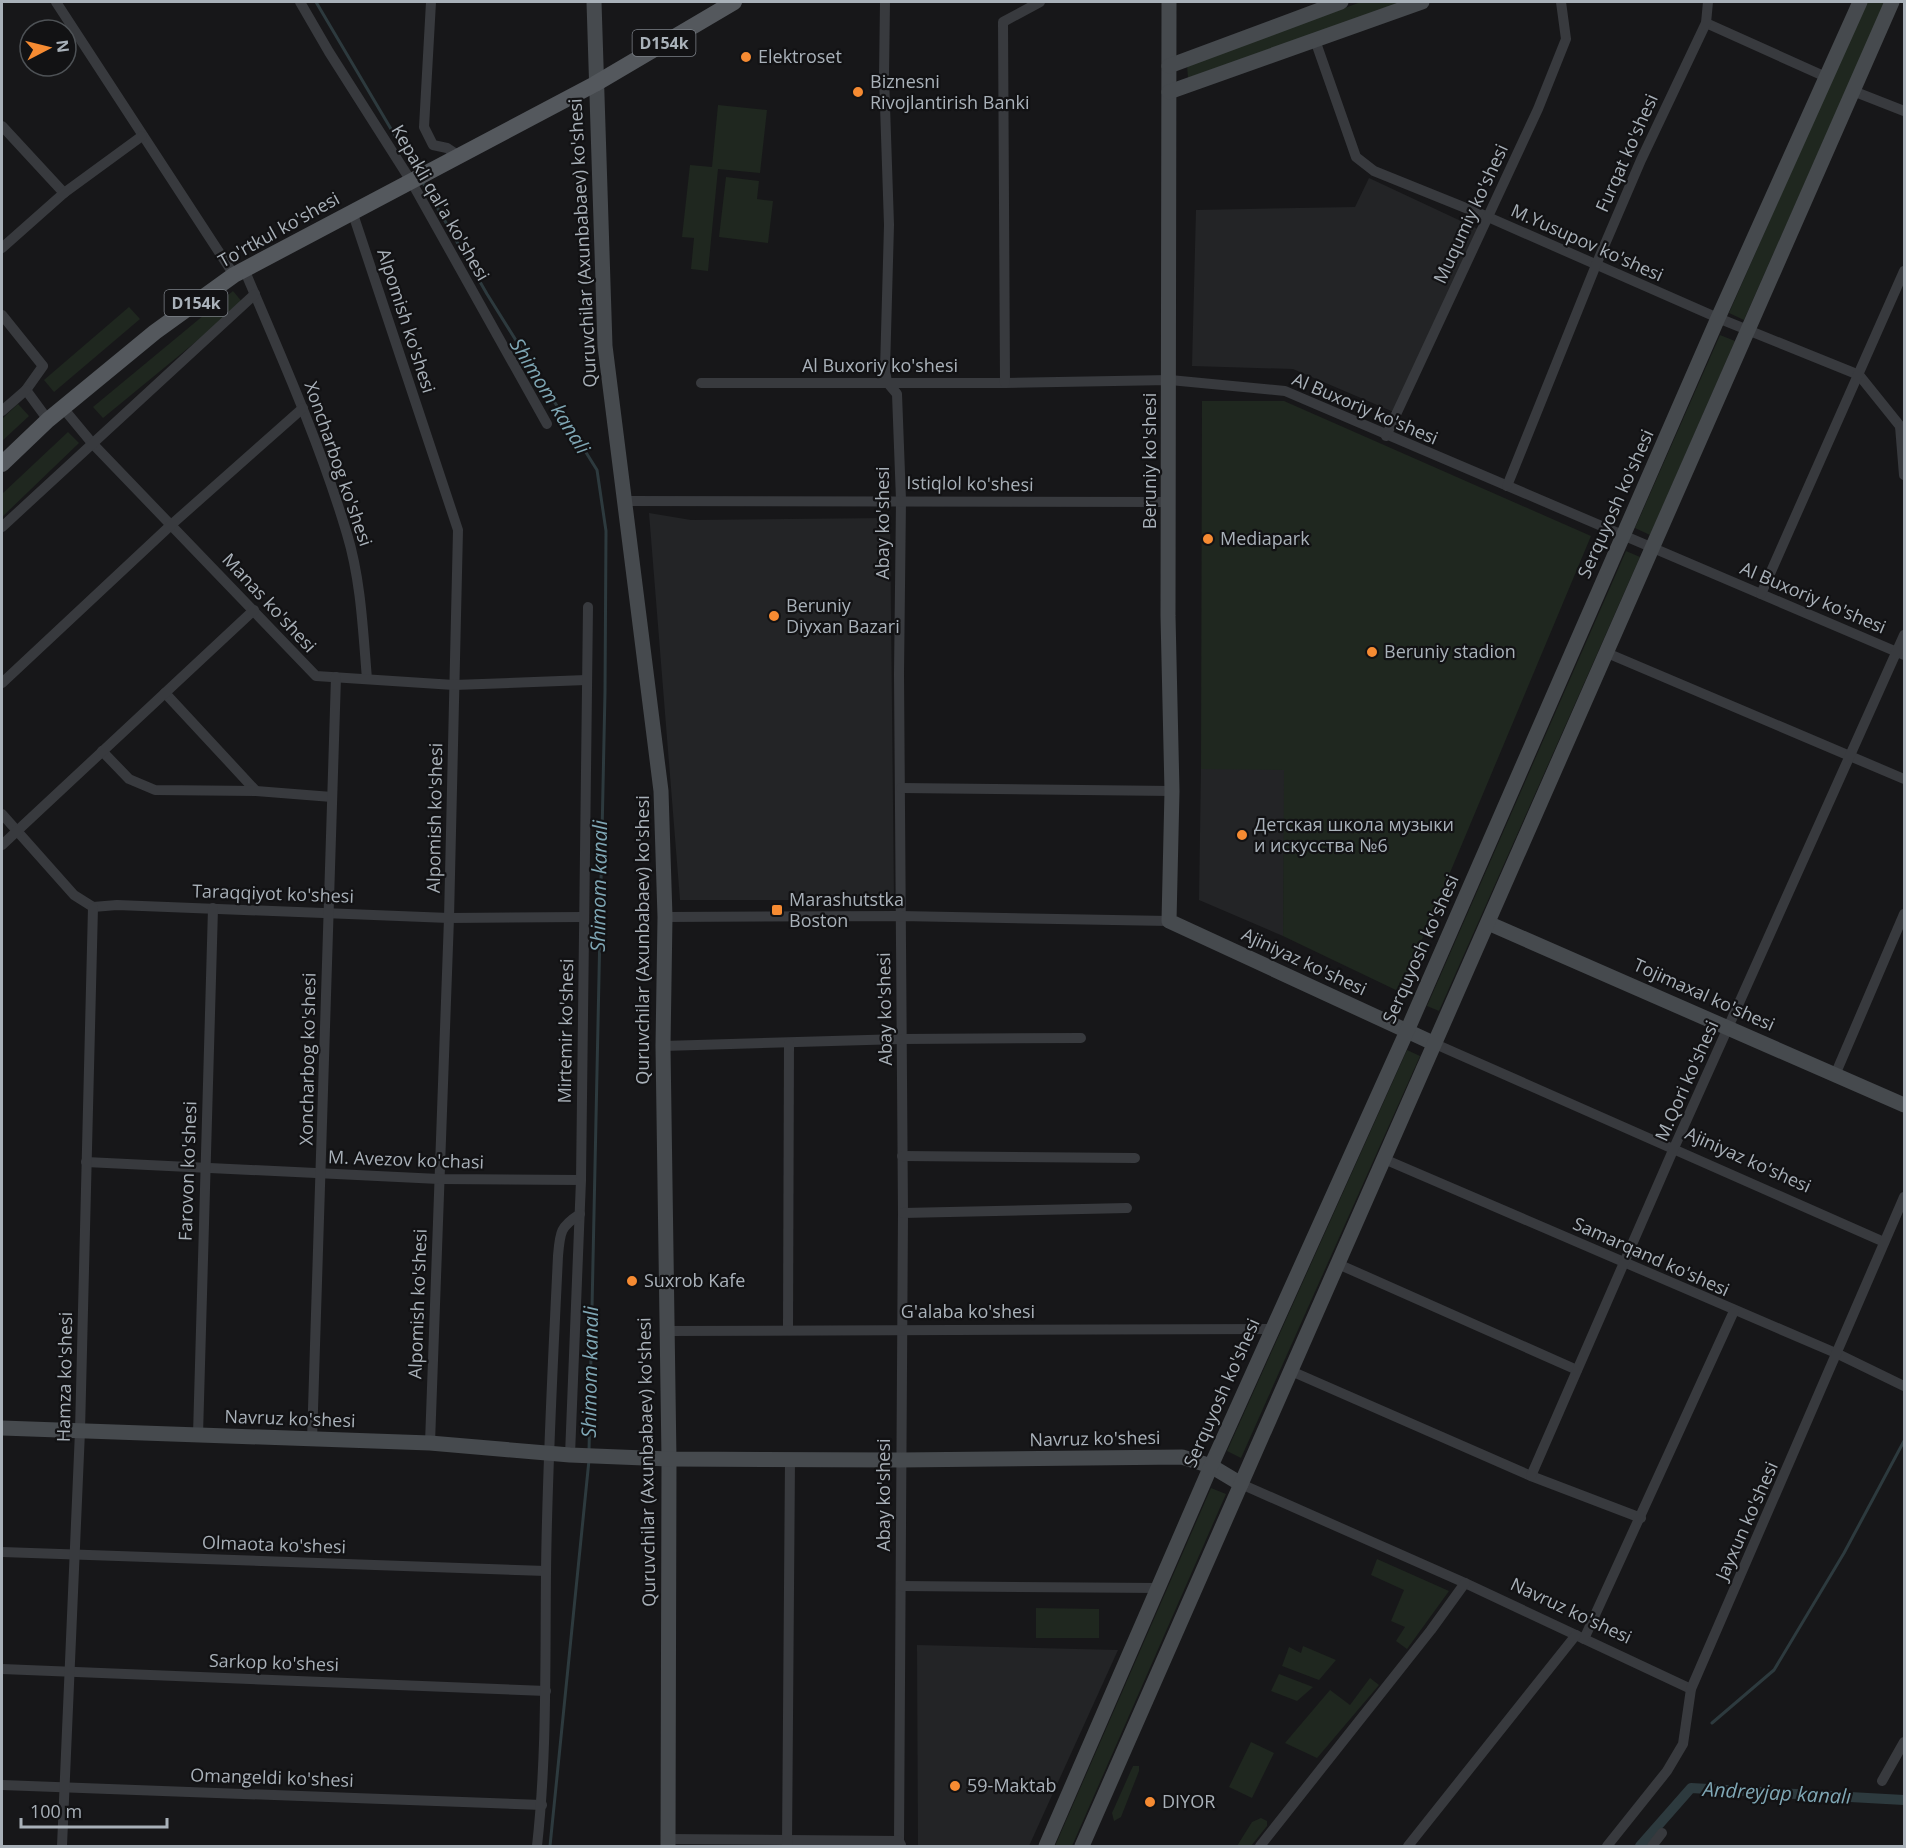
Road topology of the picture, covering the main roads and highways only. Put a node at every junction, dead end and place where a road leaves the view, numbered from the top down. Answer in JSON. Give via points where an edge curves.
{"nodes":[{"id":1,"x":734,"y":2,"type":"edge"},
{"id":2,"x":2,"y":464,"type":"edge"}],
"edges":[{"from":1,"to":2,"type":"main road","name":"To'rtkul ko'shesi","number":"D154k","via":[[595,84],[239,272],[155,332],[48,420]]}]}
